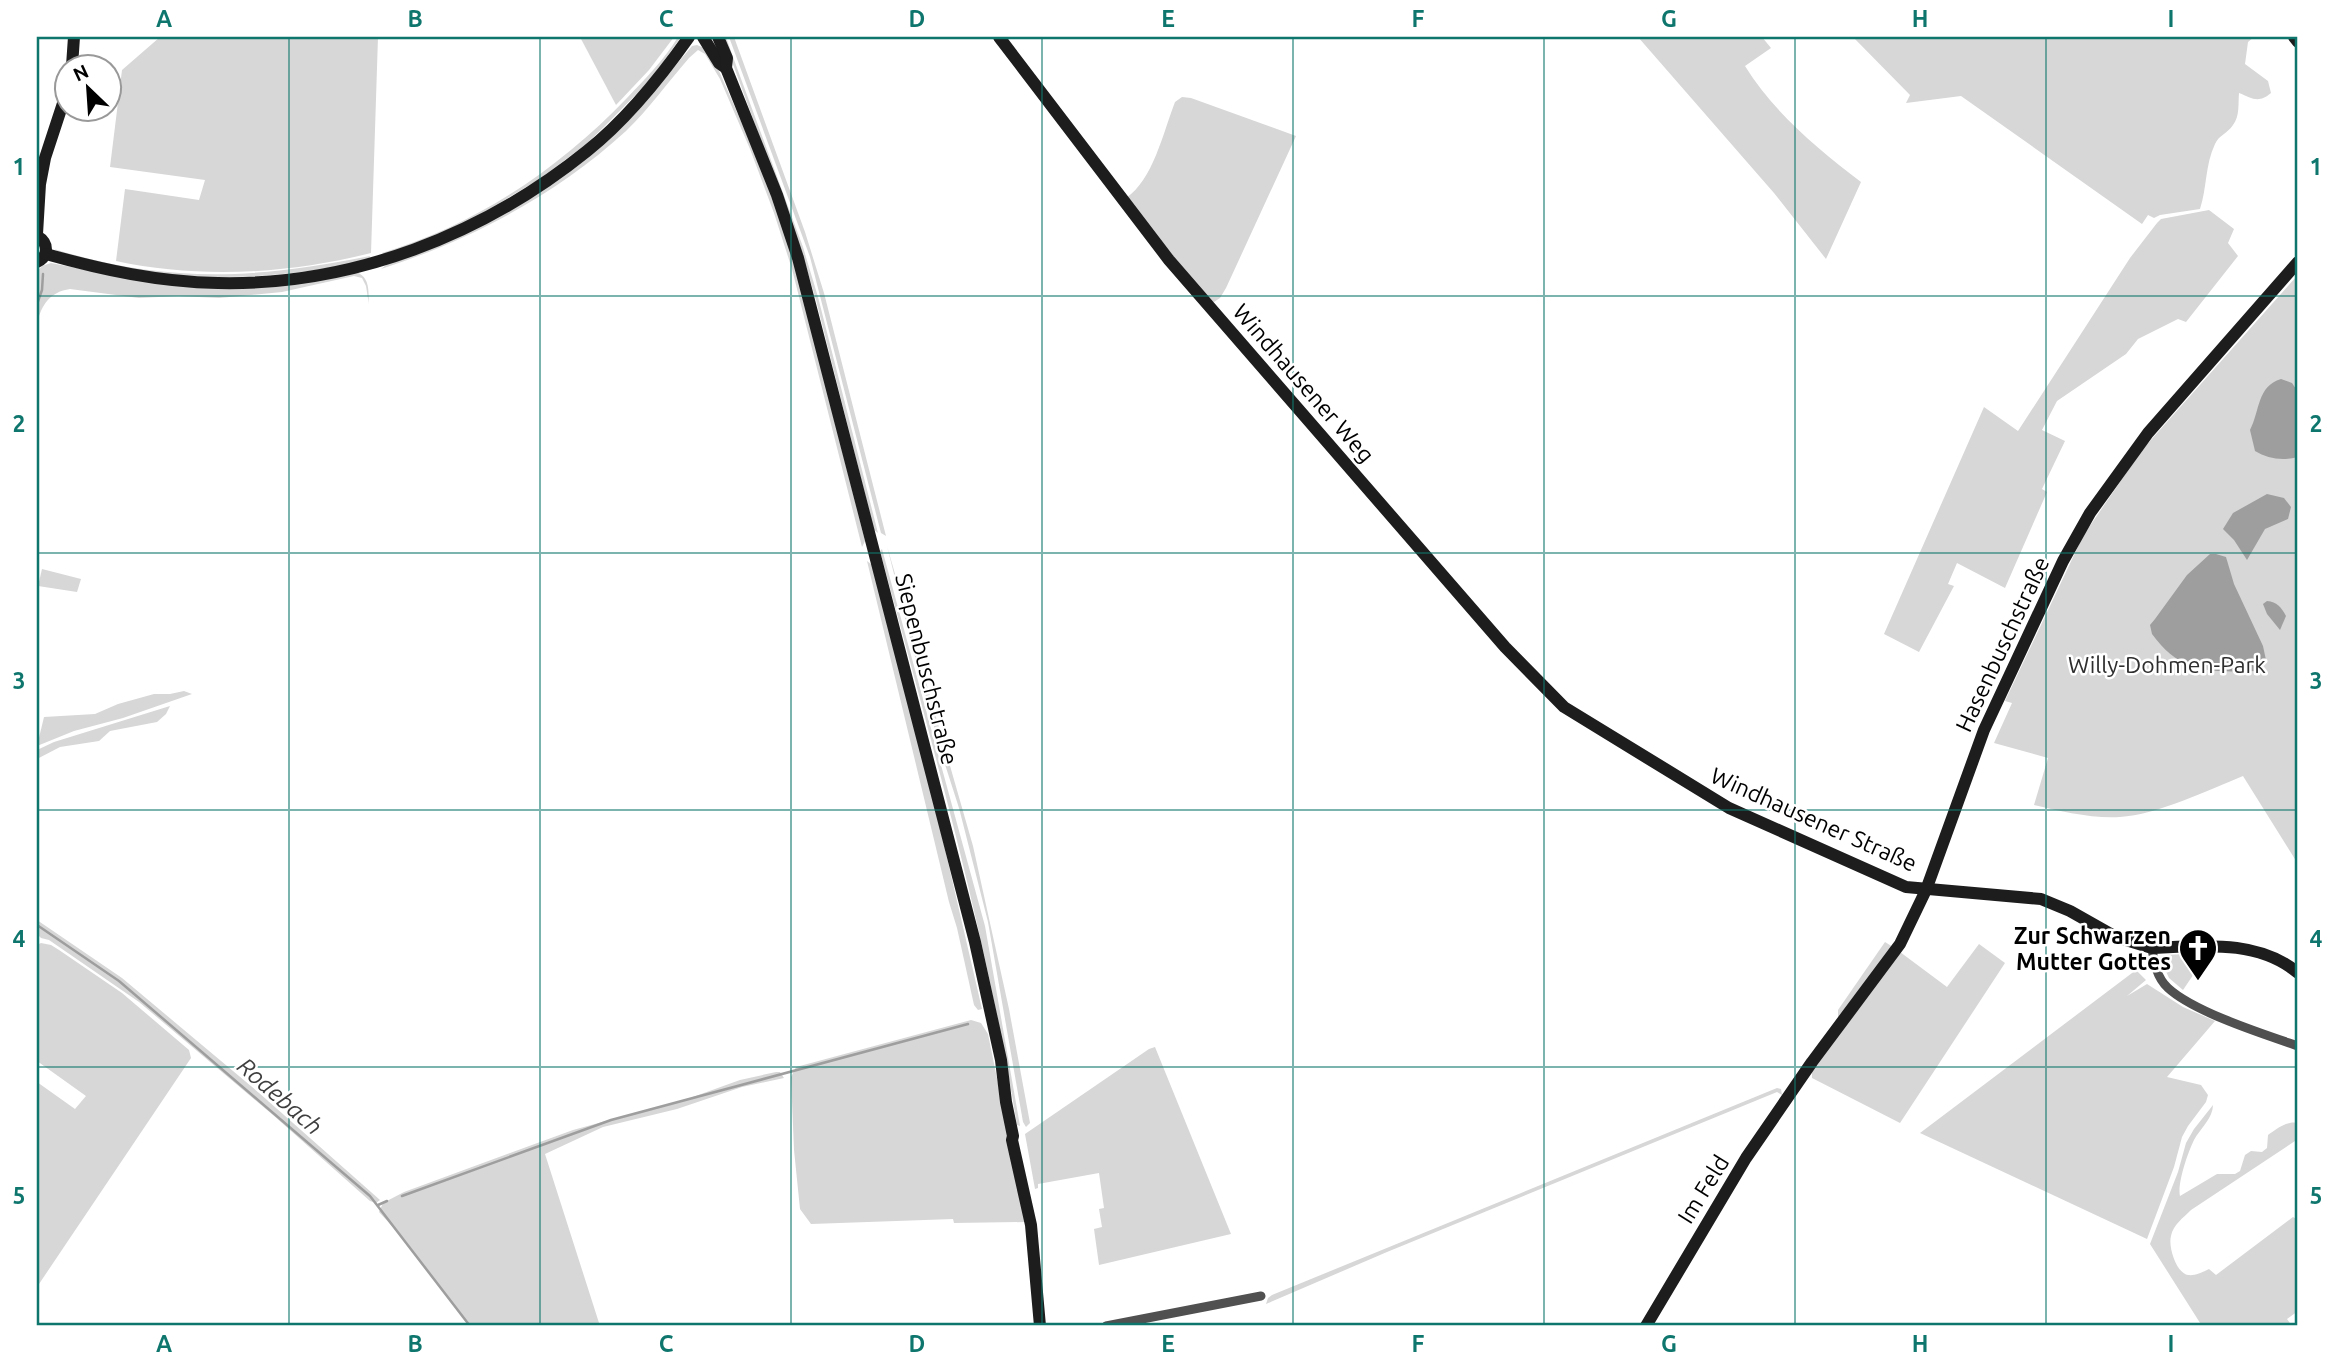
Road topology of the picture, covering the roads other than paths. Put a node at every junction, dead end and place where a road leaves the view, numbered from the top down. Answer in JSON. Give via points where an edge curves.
{"nodes":[{"id":1,"x":689,"y":37,"type":"edge"},
{"id":2,"x":703,"y":37,"type":"edge"},
{"id":3,"x":718,"y":37,"type":"edge"},
{"id":4,"x":999,"y":37,"type":"edge"},
{"id":5,"x":2294,"y":37,"type":"edge"},
{"id":6,"x":2298,"y":42,"type":"edge"},
{"id":7,"x":726,"y":68,"type":"junction"},
{"id":8,"x":57,"y":122,"type":"edge"},
{"id":9,"x":37,"y":235,"type":"edge"},
{"id":10,"x":41,"y":258,"type":"edge"},
{"id":11,"x":2298,"y":262,"type":"edge"},
{"id":12,"x":1603,"y":733,"type":"joint"},
{"id":13,"x":1926,"y":890,"type":"junction"},
{"id":14,"x":2152,"y":948,"type":"junction"},
{"id":15,"x":2298,"y":973,"type":"edge"},
{"id":16,"x":2298,"y":1046,"type":"edge"},
{"id":17,"x":1801,"y":1077,"type":"joint"},
{"id":18,"x":1261,"y":1296,"type":"dead end"},
{"id":19,"x":1040,"y":1326,"type":"edge"},
{"id":20,"x":1105,"y":1326,"type":"edge"},
{"id":21,"x":1646,"y":1326,"type":"edge"}],
"edges":[{"from":1,"to":10,"type":"street","via":[[652,86],[587,151],[504,208],[391,258],[319,275],[219,283],[144,278]]},
{"from":2,"to":7,"type":"street"},
{"from":3,"to":7,"type":"street","name":"Siepenbuschstraße"},
{"from":4,"to":12,"type":"street","name":"Windhausener Weg","via":[[1147,232],[1234,336],[1530,674],[1564,707]]},
{"from":5,"to":6,"type":"street"},
{"from":7,"to":19,"type":"street","name":"Siepenbuschstraße","via":[[798,258],[969,918],[1031,1224]]},
{"from":8,"to":9,"type":"street","via":[[40,184]]},
{"from":9,"to":10,"type":"street","via":[[45,243]]},
{"from":11,"to":13,"type":"street","name":"Hasenbuschstraße","via":[[2148,433],[2090,513],[1984,730]]},
{"from":12,"to":13,"type":"street","name":"Windhausener Straße","via":[[1729,808],[1889,880]]},
{"from":13,"to":14,"type":"street","name":"Windhausener Straße","via":[[2041,900],[2116,937]]},
{"from":13,"to":17,"type":"street","name":"Hasenbuschstraße","via":[[1900,944]]},
{"from":14,"to":15,"type":"street","name":"Windhausener Straße","via":[[2247,949],[2283,962]]},
{"from":14,"to":16,"type":"street","via":[[2161,980],[2182,998]]},
{"from":17,"to":21,"type":"street","name":"Im Feld","via":[[1746,1158]]},
{"from":18,"to":20,"type":"street"}]}
